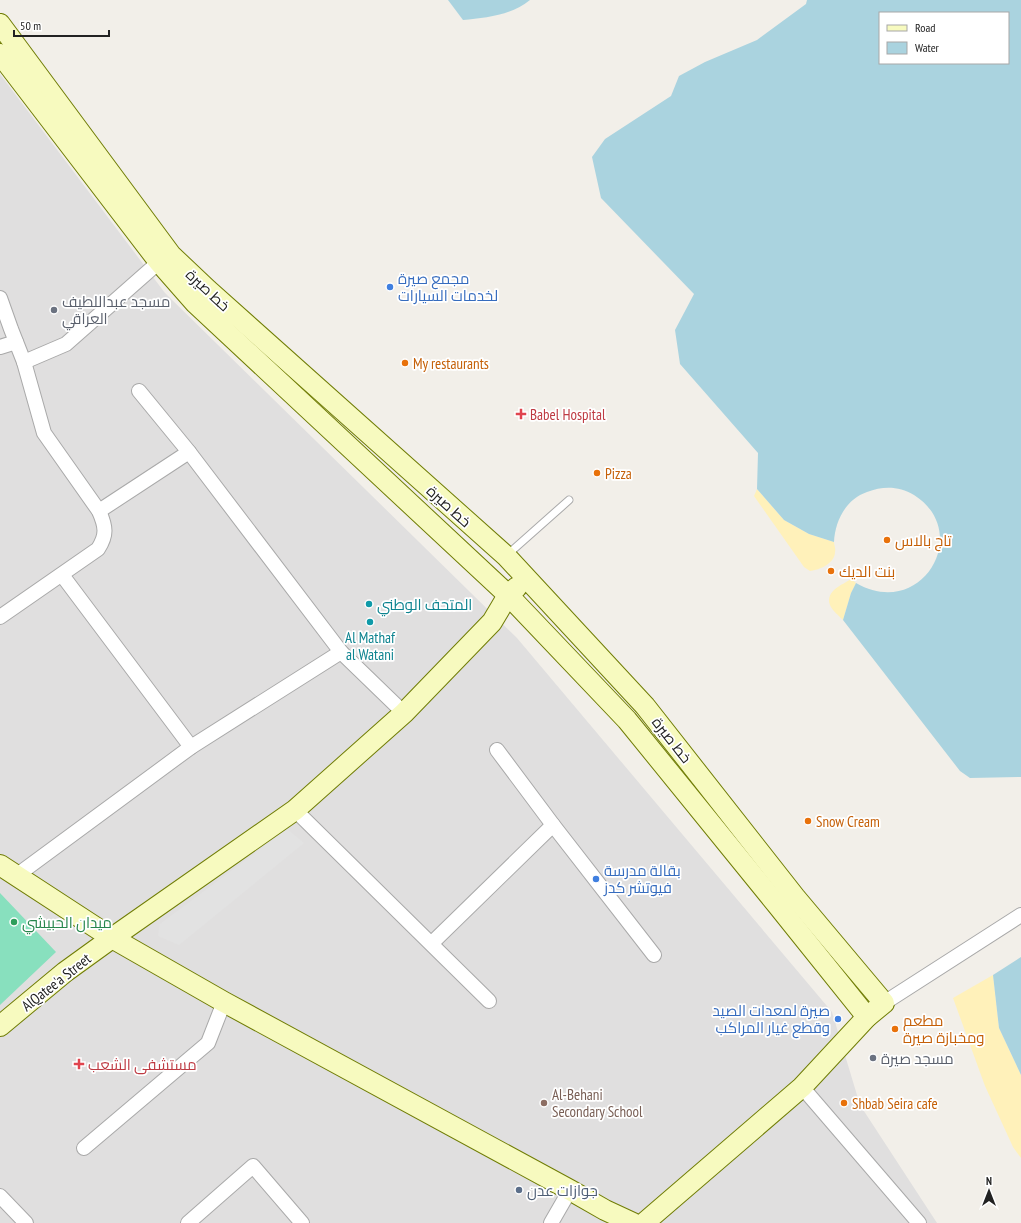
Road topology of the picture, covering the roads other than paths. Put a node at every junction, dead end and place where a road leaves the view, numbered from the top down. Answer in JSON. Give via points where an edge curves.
{"nodes":[{"id":1,"x":0,"y":24,"type":"edge"},
{"id":2,"x":0,"y":54,"type":"edge"},
{"id":3,"x":165,"y":258,"type":"junction"},
{"id":4,"x":0,"y":298,"type":"edge"},
{"id":5,"x":9,"y":334,"type":"edge"},
{"id":6,"x":0,"y":347,"type":"edge"},
{"id":7,"x":24,"y":362,"type":"junction"},
{"id":8,"x":139,"y":391,"type":"dead end"},
{"id":9,"x":189,"y":452,"type":"junction"},
{"id":10,"x":568,"y":500,"type":"dead end"},
{"id":11,"x":99,"y":511,"type":"junction"},
{"id":12,"x":506,"y":556,"type":"junction"},
{"id":13,"x":62,"y":575,"type":"junction"},
{"id":14,"x":526,"y":579,"type":"junction"},
{"id":15,"x":508,"y":595,"type":"junction"},
{"id":16,"x":0,"y":617,"type":"edge"},
{"id":17,"x":341,"y":652,"type":"junction"},
{"id":18,"x":404,"y":713,"type":"junction"},
{"id":19,"x":192,"y":747,"type":"junction"},
{"id":20,"x":497,"y":750,"type":"dead end"},
{"id":21,"x":295,"y":810,"type":"junction"},
{"id":22,"x":553,"y":825,"type":"junction"},
{"id":23,"x":8,"y":871,"type":"edge"},
{"id":24,"x":1021,"y":915,"type":"edge"},
{"id":25,"x":112,"y":938,"type":"junction"},
{"id":26,"x":432,"y":943,"type":"junction"},
{"id":27,"x":654,"y":955,"type":"dead end"},
{"id":28,"x":489,"y":1001,"type":"dead end"},
{"id":29,"x":224,"y":1002,"type":"junction"},
{"id":30,"x":884,"y":1003,"type":"junction"},
{"id":31,"x":867,"y":1017,"type":"junction"},
{"id":32,"x":0,"y":1026,"type":"edge"},
{"id":33,"x":802,"y":1087,"type":"junction"},
{"id":34,"x":84,"y":1148,"type":"dead end"},
{"id":35,"x":570,"y":1190,"type":"junction"},
{"id":36,"x":2,"y":1202,"type":"edge"},
{"id":37,"x":26,"y":1223,"type":"edge"},
{"id":38,"x":188,"y":1223,"type":"edge"},
{"id":39,"x":302,"y":1223,"type":"edge"},
{"id":40,"x":551,"y":1223,"type":"edge"},
{"id":41,"x":633,"y":1223,"type":"edge"},
{"id":42,"x":644,"y":1223,"type":"edge"},
{"id":43,"x":919,"y":1223,"type":"edge"}],
"edges":[{"from":1,"to":3,"type":"street","name":"خط صيرة"},
{"from":2,"to":3,"type":"street","name":"خط صيرة"},
{"from":3,"to":7,"type":"street","via":[[66,344]]},
{"from":3,"to":12,"type":"street","name":"خط صيرة","via":[[208,290]]},
{"from":3,"to":15,"type":"street","name":"خط صيرة","via":[[195,304]]},
{"from":4,"to":5,"type":"street"},
{"from":5,"to":6,"type":"street"},
{"from":5,"to":7,"type":"street"},
{"from":7,"to":11,"type":"street","via":[[44,434]]},
{"from":8,"to":9,"type":"street"},
{"from":9,"to":11,"type":"street"},
{"from":9,"to":17,"type":"street"},
{"from":10,"to":12,"type":"lane"},
{"from":11,"to":13,"type":"street","via":[[104,520],[104,539],[98,549]]},
{"from":12,"to":14,"type":"street","name":"خط صيرة"},
{"from":13,"to":16,"type":"street"},
{"from":13,"to":19,"type":"street"},
{"from":14,"to":15,"type":"street","name":"AlQatee'a Street"},
{"from":14,"to":30,"type":"street","name":"خط صيرة","via":[[645,706],[790,891]]},
{"from":15,"to":18,"type":"street","name":"AlQatee'a Street","via":[[492,622]]},
{"from":15,"to":31,"type":"street","name":"خط صيرة","via":[[627,720]]},
{"from":17,"to":18,"type":"street"},
{"from":17,"to":19,"type":"street"},
{"from":18,"to":21,"type":"street","name":"AlQatee'a Street"},
{"from":19,"to":23,"type":"street"},
{"from":20,"to":22,"type":"street"},
{"from":21,"to":25,"type":"street","name":"AlQatee'a Street"},
{"from":21,"to":26,"type":"street"},
{"from":22,"to":26,"type":"street"},
{"from":22,"to":27,"type":"street"},
{"from":23,"to":25,"type":"street"},
{"from":24,"to":30,"type":"street"},
{"from":25,"to":29,"type":"street"},
{"from":25,"to":32,"type":"street","name":"AlQatee'a Street","via":[[65,972]]},
{"from":26,"to":28,"type":"street"},
{"from":29,"to":34,"type":"street","via":[[208,1043]]},
{"from":29,"to":35,"type":"street"},
{"from":30,"to":31,"type":"street"},
{"from":31,"to":33,"type":"street"},
{"from":33,"to":42,"type":"street"},
{"from":33,"to":43,"type":"street"},
{"from":35,"to":40,"type":"street"},
{"from":35,"to":41,"type":"street"},
{"from":36,"to":37,"type":"street"},
{"from":38,"to":39,"type":"street","via":[[253,1166]]}]}
